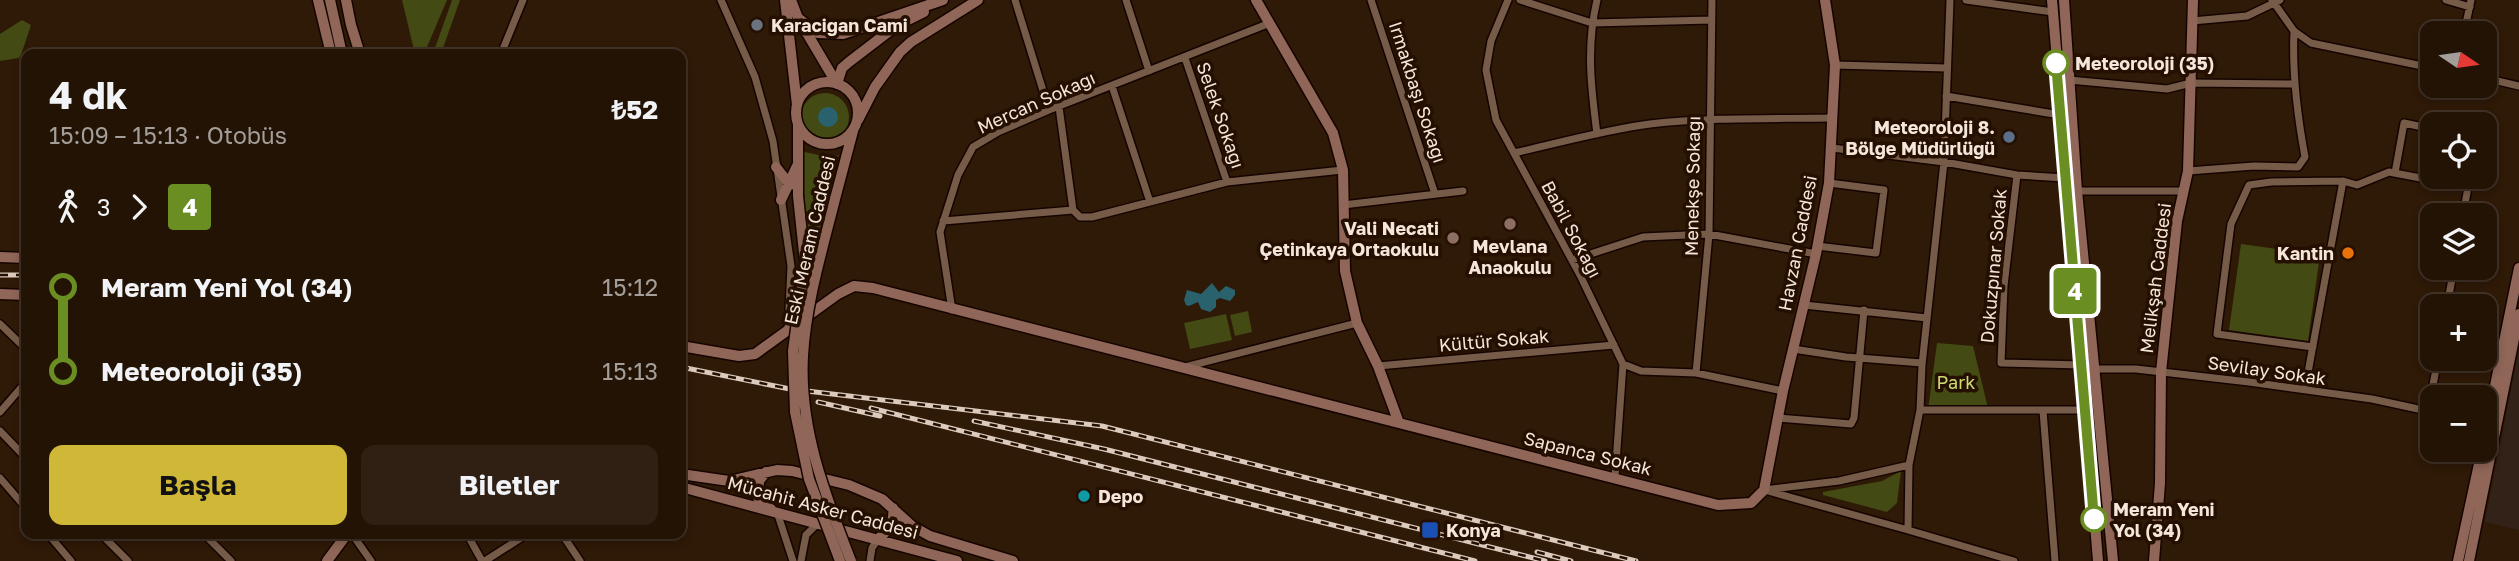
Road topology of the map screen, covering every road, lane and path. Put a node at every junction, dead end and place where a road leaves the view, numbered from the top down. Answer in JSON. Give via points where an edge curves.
{"nodes":[{"id":1,"x":317,"y":0,"type":"edge"},
{"id":2,"x":330,"y":0,"type":"edge"},
{"id":3,"x":346,"y":0,"type":"edge"},
{"id":4,"x":523,"y":0,"type":"edge"},
{"id":5,"x":721,"y":0,"type":"edge"},
{"id":6,"x":785,"y":0,"type":"edge"},
{"id":7,"x":791,"y":0,"type":"edge"},
{"id":8,"x":945,"y":0,"type":"edge"},
{"id":9,"x":978,"y":0,"type":"edge"},
{"id":10,"x":1015,"y":0,"type":"edge"},
{"id":11,"x":1126,"y":0,"type":"edge"},
{"id":12,"x":1256,"y":0,"type":"edge"},
{"id":13,"x":1371,"y":0,"type":"edge"},
{"id":14,"x":1508,"y":0,"type":"edge"},
{"id":15,"x":1520,"y":0,"type":"edge"},
{"id":16,"x":1597,"y":0,"type":"edge"},
{"id":17,"x":1712,"y":0,"type":"edge"},
{"id":18,"x":1825,"y":0,"type":"edge"},
{"id":19,"x":1950,"y":0,"type":"edge"},
{"id":20,"x":1966,"y":0,"type":"edge"},
{"id":21,"x":2064,"y":0,"type":"edge"},
{"id":22,"x":2193,"y":0,"type":"edge"},
{"id":23,"x":2446,"y":0,"type":"edge"},
{"id":24,"x":2276,"y":1,"type":"edge"},
{"id":25,"x":2470,"y":3,"type":"edge"},
{"id":26,"x":2053,"y":6,"type":"edge"},
{"id":27,"x":798,"y":18,"type":"junction"},
{"id":28,"x":1712,"y":20,"type":"junction"},
{"id":29,"x":2192,"y":21,"type":"junction"},
{"id":30,"x":2466,"y":21,"type":"edge"},
{"id":31,"x":1270,"y":23,"type":"junction"},
{"id":32,"x":1592,"y":23,"type":"junction"},
{"id":33,"x":2294,"y":30,"type":"junction"},
{"id":34,"x":330,"y":49,"type":"edge"},
{"id":35,"x":341,"y":49,"type":"edge"},
{"id":36,"x":358,"y":49,"type":"edge"},
{"id":37,"x":503,"y":49,"type":"edge"},
{"id":38,"x":1185,"y":58,"type":"junction"},
{"id":39,"x":1835,"y":65,"type":"junction"},
{"id":40,"x":2420,"y":66,"type":"edge"},
{"id":41,"x":1947,"y":68,"type":"junction"},
{"id":42,"x":1149,"y":71,"type":"junction"},
{"id":43,"x":2068,"y":80,"type":"junction"},
{"id":44,"x":2497,"y":81,"type":"edge"},
{"id":45,"x":2191,"y":83,"type":"junction"},
{"id":46,"x":837,"y":84,"type":"junction"},
{"id":47,"x":2294,"y":84,"type":"junction"},
{"id":48,"x":1112,"y":86,"type":"junction"},
{"id":49,"x":2519,"y":86,"type":"edge"},
{"id":50,"x":1946,"y":96,"type":"junction"},
{"id":51,"x":797,"y":105,"type":"junction"},
{"id":52,"x":1059,"y":107,"type":"junction"},
{"id":53,"x":1049,"y":110,"type":"junction"},
{"id":54,"x":2060,"y":115,"type":"junction"},
{"id":55,"x":1833,"y":118,"type":"junction"},
{"id":56,"x":1710,"y":120,"type":"junction"},
{"id":57,"x":798,"y":125,"type":"junction"},
{"id":58,"x":2420,"y":126,"type":"edge"},
{"id":59,"x":855,"y":127,"type":"junction"},
{"id":60,"x":1597,"y":134,"type":"junction"},
{"id":61,"x":1832,"y":148,"type":"junction"},
{"id":62,"x":1514,"y":153,"type":"junction"},
{"id":63,"x":1944,"y":162,"type":"junction"},
{"id":64,"x":798,"y":164,"type":"junction"},
{"id":65,"x":776,"y":167,"type":"junction"},
{"id":66,"x":1343,"y":170,"type":"junction"},
{"id":67,"x":2188,"y":171,"type":"junction"},
{"id":68,"x":2395,"y":173,"type":"junction"},
{"id":69,"x":2017,"y":175,"type":"junction"},
{"id":70,"x":2065,"y":178,"type":"junction"},
{"id":71,"x":2420,"y":178,"type":"edge"},
{"id":72,"x":2343,"y":181,"type":"junction"},
{"id":73,"x":1227,"y":182,"type":"junction"},
{"id":74,"x":789,"y":183,"type":"junction"},
{"id":75,"x":1829,"y":183,"type":"junction"},
{"id":76,"x":1463,"y":191,"type":"dead end"},
{"id":77,"x":2077,"y":191,"type":"junction"},
{"id":78,"x":2183,"y":191,"type":"junction"},
{"id":79,"x":1435,"y":194,"type":"junction"},
{"id":80,"x":798,"y":196,"type":"junction"},
{"id":81,"x":781,"y":200,"type":"junction"},
{"id":82,"x":1150,"y":201,"type":"junction"},
{"id":83,"x":1343,"y":205,"type":"junction"},
{"id":84,"x":1073,"y":210,"type":"junction"},
{"id":85,"x":943,"y":221,"type":"junction"},
{"id":86,"x":1709,"y":234,"type":"junction"},
{"id":87,"x":1816,"y":250,"type":"junction"},
{"id":88,"x":0,"y":257,"type":"edge"},
{"id":89,"x":21,"y":258,"type":"edge"},
{"id":90,"x":1572,"y":260,"type":"junction"},
{"id":91,"x":2519,"y":268,"type":"edge"},
{"id":92,"x":0,"y":294,"type":"edge"},
{"id":93,"x":21,"y":295,"type":"edge"},
{"id":94,"x":1804,"y":305,"type":"junction"},
{"id":95,"x":952,"y":310,"type":"junction"},
{"id":96,"x":1864,"y":310,"type":"junction"},
{"id":97,"x":2519,"y":314,"type":"edge"},
{"id":98,"x":1927,"y":318,"type":"junction"},
{"id":99,"x":1357,"y":323,"type":"junction"},
{"id":100,"x":0,"y":324,"type":"edge"},
{"id":101,"x":788,"y":331,"type":"junction"},
{"id":102,"x":21,"y":344,"type":"edge"},
{"id":103,"x":1614,"y":345,"type":"junction"},
{"id":104,"x":686,"y":347,"type":"edge"},
{"id":105,"x":2313,"y":347,"type":"junction"},
{"id":106,"x":1793,"y":349,"type":"junction"},
{"id":107,"x":1861,"y":358,"type":"junction"},
{"id":108,"x":1922,"y":363,"type":"junction"},
{"id":109,"x":1623,"y":364,"type":"junction"},
{"id":110,"x":2082,"y":365,"type":"junction"},
{"id":111,"x":1378,"y":366,"type":"junction"},
{"id":112,"x":1181,"y":368,"type":"junction"},
{"id":113,"x":2095,"y":369,"type":"junction"},
{"id":114,"x":2161,"y":372,"type":"junction"},
{"id":115,"x":1696,"y":373,"type":"junction"},
{"id":116,"x":2494,"y":385,"type":"edge"},
{"id":117,"x":21,"y":388,"type":"edge"},
{"id":118,"x":2305,"y":390,"type":"junction"},
{"id":119,"x":1783,"y":391,"type":"junction"},
{"id":120,"x":2420,"y":409,"type":"edge"},
{"id":121,"x":1920,"y":410,"type":"junction"},
{"id":122,"x":2085,"y":410,"type":"junction"},
{"id":123,"x":2043,"y":411,"type":"junction"},
{"id":124,"x":0,"y":412,"type":"edge"},
{"id":125,"x":1778,"y":418,"type":"junction"},
{"id":126,"x":1399,"y":423,"type":"junction"},
{"id":127,"x":0,"y":431,"type":"edge"},
{"id":128,"x":21,"y":453,"type":"edge"},
{"id":129,"x":2479,"y":462,"type":"edge"},
{"id":130,"x":1909,"y":465,"type":"junction"},
{"id":131,"x":766,"y":472,"type":"junction"},
{"id":132,"x":686,"y":475,"type":"edge"},
{"id":133,"x":1615,"y":477,"type":"junction"},
{"id":134,"x":0,"y":478,"type":"edge"},
{"id":135,"x":1764,"y":489,"type":"junction"},
{"id":136,"x":686,"y":490,"type":"edge"},
{"id":137,"x":21,"y":502,"type":"edge"},
{"id":138,"x":893,"y":508,"type":"junction"},
{"id":139,"x":776,"y":512,"type":"junction"},
{"id":140,"x":818,"y":523,"type":"junction"},
{"id":141,"x":1908,"y":530,"type":"junction"},
{"id":142,"x":52,"y":539,"type":"edge"},
{"id":143,"x":106,"y":539,"type":"edge"},
{"id":144,"x":209,"y":539,"type":"edge"},
{"id":145,"x":342,"y":539,"type":"edge"},
{"id":146,"x":349,"y":539,"type":"edge"},
{"id":147,"x":470,"y":539,"type":"edge"},
{"id":148,"x":519,"y":539,"type":"edge"},
{"id":149,"x":565,"y":539,"type":"edge"},
{"id":150,"x":878,"y":539,"type":"junction"},
{"id":151,"x":71,"y":561,"type":"edge"},
{"id":152,"x":128,"y":561,"type":"edge"},
{"id":153,"x":231,"y":561,"type":"edge"},
{"id":154,"x":327,"y":561,"type":"edge"},
{"id":155,"x":371,"y":561,"type":"edge"},
{"id":156,"x":483,"y":561,"type":"edge"},
{"id":157,"x":580,"y":561,"type":"edge"},
{"id":158,"x":793,"y":561,"type":"edge"},
{"id":159,"x":801,"y":561,"type":"edge"},
{"id":160,"x":840,"y":561,"type":"edge"},
{"id":161,"x":852,"y":561,"type":"edge"},
{"id":162,"x":870,"y":561,"type":"edge"},
{"id":163,"x":957,"y":561,"type":"edge"},
{"id":164,"x":1013,"y":561,"type":"edge"},
{"id":165,"x":2014,"y":561,"type":"edge"},
{"id":166,"x":2055,"y":561,"type":"edge"},
{"id":167,"x":2098,"y":561,"type":"edge"},
{"id":168,"x":2113,"y":561,"type":"edge"},
{"id":169,"x":2155,"y":561,"type":"edge"},
{"id":170,"x":2458,"y":561,"type":"edge"},
{"id":171,"x":2469,"y":561,"type":"edge"}],
"edges":[{"from":1,"to":34,"type":"main road"},
{"from":2,"to":35,"type":"main road"},
{"from":3,"to":36,"type":"main road"},
{"from":4,"to":37,"type":"street"},
{"from":5,"to":65,"type":"street","via":[[755,77]]},
{"from":6,"to":51,"type":"main road"},
{"from":7,"to":27,"type":"main road"},
{"from":8,"to":27,"type":"main road","via":[[843,34],[818,33]]},
{"from":8,"to":46,"type":"main road","via":[[884,34],[842,68]]},
{"from":9,"to":59,"type":"main road","name":"Eski Meram Caddesi","via":[[900,52]]},
{"from":10,"to":53,"type":"street"},
{"from":11,"to":42,"type":"street"},
{"from":12,"to":31,"type":"main road"},
{"from":13,"to":79,"type":"street","name":"Irmakbaşı Sokağı"},
{"from":14,"to":62,"type":"street","name":"Babil Sokağı","via":[[1490,41],[1486,70],[1496,120]]},
{"from":15,"to":32,"type":"street"},
{"from":16,"to":32,"type":"street"},
{"from":17,"to":28,"type":"street","name":"Menekşe Sokağı"},
{"from":18,"to":39,"type":"main road","name":"Havzan Caddesi"},
{"from":19,"to":41,"type":"street"},
{"from":20,"to":26,"type":"street"},
{"from":21,"to":43,"type":"main road"},
{"from":22,"to":29,"type":"main road","name":"Melikşah Caddesi"},
{"from":23,"to":25,"type":"street"},
{"from":24,"to":29,"type":"street","via":[[2247,16]]},
{"from":24,"to":33,"type":"street"},
{"from":25,"to":30,"type":"street"},
{"from":26,"to":54,"type":"main road"},
{"from":27,"to":46,"type":"main road"},
{"from":28,"to":32,"type":"street"},
{"from":28,"to":56,"type":"street","name":"Menekşe Sokağı"},
{"from":29,"to":45,"type":"main road","name":"Melikşah Caddesi"},
{"from":31,"to":38,"type":"street","name":"Mercan Sokağı"},
{"from":31,"to":66,"type":"main road","via":[[1333,133]]},
{"from":32,"to":60,"type":"street","via":[[1589,75]]},
{"from":33,"to":40,"type":"street","via":[[2311,43]]},
{"from":33,"to":47,"type":"street"},
{"from":38,"to":42,"type":"street","name":"Mercan Sokağı"},
{"from":38,"to":73,"type":"street","name":"Selek Sokağı"},
{"from":39,"to":41,"type":"street"},
{"from":39,"to":55,"type":"main road","name":"Havzan Caddesi"},
{"from":41,"to":50,"type":"street"},
{"from":42,"to":48,"type":"street","name":"Mercan Sokağı"},
{"from":43,"to":45,"type":"street","via":[[2167,89]]},
{"from":43,"to":77,"type":"main road"},
{"from":44,"to":49,"type":"street"},
{"from":45,"to":47,"type":"street"},
{"from":45,"to":67,"type":"main road","name":"Melikşah Caddesi"},
{"from":46,"to":51,"type":"main road","via":[[813,86]]},
{"from":46,"to":59,"type":"main road","via":[[854,99],[858,111]]},
{"from":47,"to":67,"type":"street","via":[[2305,157],[2298,167]]},
{"from":48,"to":52,"type":"street","name":"Mercan Sokağı"},
{"from":48,"to":82,"type":"street"},
{"from":50,"to":54,"type":"street"},
{"from":50,"to":63,"type":"street"},
{"from":51,"to":57,"type":"main road"},
{"from":52,"to":53,"type":"street","name":"Mercan Sokağı"},
{"from":52,"to":84,"type":"street"},
{"from":53,"to":85,"type":"street","name":"Mercan Sokağı","via":[[974,148],[958,175]]},
{"from":54,"to":70,"type":"main road"},
{"from":55,"to":56,"type":"street"},
{"from":55,"to":61,"type":"main road","name":"Havzan Caddesi"},
{"from":56,"to":60,"type":"street"},
{"from":56,"to":86,"type":"street","name":"Menekşe Sokağı"},
{"from":57,"to":59,"type":"main road","via":[[821,144],[839,142]]},
{"from":57,"to":64,"type":"main road","name":"Eski Meram Caddesi"},
{"from":58,"to":68,"type":"street","via":[[2404,123]]},
{"from":59,"to":161,"type":"main road","name":"Eski Meram Caddesi","bridge":true,"via":[[810,303],[803,357],[803,388],[815,461]]},
{"from":60,"to":62,"type":"street"},
{"from":61,"to":63,"type":"street"},
{"from":61,"to":75,"type":"main road","name":"Havzan Caddesi"},
{"from":62,"to":90,"type":"street","name":"Babil Sokağı"},
{"from":63,"to":69,"type":"street"},
{"from":63,"to":98,"type":"street"},
{"from":64,"to":74,"type":"main road"},
{"from":64,"to":80,"type":"main road","name":"Eski Meram Caddesi"},
{"from":65,"to":74,"type":"main road"},
{"from":65,"to":81,"type":"street"},
{"from":66,"to":73,"type":"street"},
{"from":66,"to":83,"type":"main road"},
{"from":67,"to":78,"type":"main road","name":"Melikşah Caddesi"},
{"from":68,"to":71,"type":"street"},
{"from":68,"to":72,"type":"street","via":[[2357,185]]},
{"from":69,"to":70,"type":"street"},
{"from":69,"to":110,"type":"street","name":"Dokuzpınar Sokak","via":[[2004,286],[2001,363]]},
{"from":70,"to":110,"type":"main road"},
{"from":72,"to":105,"type":"street"},
{"from":72,"to":105,"type":"street","via":[[2249,185],[2231,224],[2217,334]]},
{"from":73,"to":82,"type":"street"},
{"from":74,"to":80,"type":"main road"},
{"from":74,"to":81,"type":"main road"},
{"from":75,"to":87,"type":"main road","name":"Havzan Caddesi"},
{"from":75,"to":87,"type":"street","via":[[1884,190],[1876,253]]},
{"from":76,"to":79,"type":"street"},
{"from":77,"to":78,"type":"street"},
{"from":77,"to":113,"type":"main road"},
{"from":78,"to":114,"type":"main road","name":"Melikşah Caddesi"},
{"from":79,"to":83,"type":"street"},
{"from":80,"to":160,"type":"main road","name":"Eski Meram Caddesi","bridge":true,"via":[[805,262],[793,351],[794,405],[805,463]]},
{"from":81,"to":101,"type":"street","via":[[792,267]]},
{"from":82,"to":84,"type":"street","via":[[1092,217],[1080,217]]},
{"from":83,"to":99,"type":"main road","via":[[1345,271]]},
{"from":84,"to":85,"type":"street"},
{"from":85,"to":95,"type":"street","name":"Mercan Sokağı","via":[[940,232]]},
{"from":86,"to":87,"type":"street"},
{"from":86,"to":90,"type":"street","via":[[1643,237]]},
{"from":86,"to":115,"type":"street","name":"Menekşe Sokağı"},
{"from":87,"to":94,"type":"main road","name":"Havzan Caddesi"},
{"from":88,"to":89,"type":"main road"},
{"from":90,"to":103,"type":"street","name":"Babil Sokağı"},
{"from":91,"to":116,"type":"main road"},
{"from":92,"to":93,"type":"main road"},
{"from":94,"to":96,"type":"street"},
{"from":94,"to":106,"type":"main road","name":"Havzan Caddesi"},
{"from":95,"to":101,"type":"main road","name":"Sapanca Sokak","via":[[854,286]]},
{"from":95,"to":112,"type":"main road","name":"Sapanca Sokak"},
{"from":96,"to":98,"type":"street"},
{"from":96,"to":107,"type":"street"},
{"from":97,"to":171,"type":"main road"},
{"from":98,"to":108,"type":"street"},
{"from":99,"to":111,"type":"main road"},
{"from":99,"to":112,"type":"street"},
{"from":100,"to":102,"type":"street"},
{"from":101,"to":104,"type":"main road","via":[[764,350],[747,356]]},
{"from":103,"to":109,"type":"street","name":"Babil Sokağı"},
{"from":103,"to":111,"type":"street","name":"Kültür Sokak"},
{"from":105,"to":118,"type":"street"},
{"from":106,"to":107,"type":"street"},
{"from":106,"to":119,"type":"main road","name":"Havzan Caddesi"},
{"from":107,"to":108,"type":"street"},
{"from":107,"to":125,"type":"street","via":[[1851,424]]},
{"from":108,"to":121,"type":"street"},
{"from":109,"to":115,"type":"street","via":[[1641,371]]},
{"from":109,"to":133,"type":"street","name":"Babil Sokağı"},
{"from":110,"to":122,"type":"main road"},
{"from":111,"to":126,"type":"main road"},
{"from":112,"to":126,"type":"main road","name":"Sapanca Sokak"},
{"from":113,"to":114,"type":"street","name":"Sevilay Sokak"},
{"from":113,"to":168,"type":"main road"},
{"from":114,"to":118,"type":"street","name":"Sevilay Sokak"},
{"from":114,"to":169,"type":"main road","name":"Melikşah Caddesi"},
{"from":115,"to":119,"type":"street"},
{"from":117,"to":124,"type":"street"},
{"from":118,"to":120,"type":"street","name":"Sevilay Sokak"},
{"from":119,"to":125,"type":"main road","name":"Havzan Caddesi"},
{"from":121,"to":123,"type":"street"},
{"from":121,"to":130,"type":"street"},
{"from":122,"to":123,"type":"street"},
{"from":122,"to":167,"type":"main road"},
{"from":123,"to":166,"type":"street"},
{"from":125,"to":135,"type":"main road","name":"Havzan Caddesi"},
{"from":126,"to":133,"type":"main road","name":"Sapanca Sokak"},
{"from":127,"to":128,"type":"street"},
{"from":129,"to":170,"type":"main road"},
{"from":130,"to":135,"type":"street","via":[[1839,481]]},
{"from":130,"to":141,"type":"street"},
{"from":131,"to":132,"type":"main road","name":"Mücahit Asker Caddesi","via":[[729,481]]},
{"from":131,"to":138,"type":"main road","name":"Mücahit Asker Caddesi","via":[[792,471],[849,485]]},
{"from":131,"to":139,"type":"main road","via":[[759,481],[758,498]]},
{"from":133,"to":135,"type":"main road","name":"Sapanca Sokak","via":[[1718,505],[1751,503]]},
{"from":134,"to":137,"type":"street"},
{"from":135,"to":141,"type":"street"},
{"from":136,"to":139,"type":"main road","name":"Mücahit Asker Caddesi"},
{"from":138,"to":150,"type":"main road","via":[[891,526]]},
{"from":138,"to":164,"type":"main road","name":"Mücahit Asker Caddesi","via":[[930,536]]},
{"from":139,"to":140,"type":"main road","name":"Mücahit Asker Caddesi"},
{"from":139,"to":158,"type":"street"},
{"from":140,"to":150,"type":"main road","name":"Mücahit Asker Caddesi"},
{"from":140,"to":159,"type":"street","via":[[806,535]]},
{"from":141,"to":165,"type":"street"},
{"from":142,"to":151,"type":"street"},
{"from":143,"to":152,"type":"street"},
{"from":144,"to":153,"type":"street"},
{"from":145,"to":154,"type":"main road"},
{"from":146,"to":155,"type":"street"},
{"from":147,"to":156,"type":"street"},
{"from":148,"to":156,"type":"street"},
{"from":149,"to":157,"type":"street"},
{"from":150,"to":162,"type":"street"},
{"from":150,"to":163,"type":"main road","name":"Mücahit Asker Caddesi"}]}
